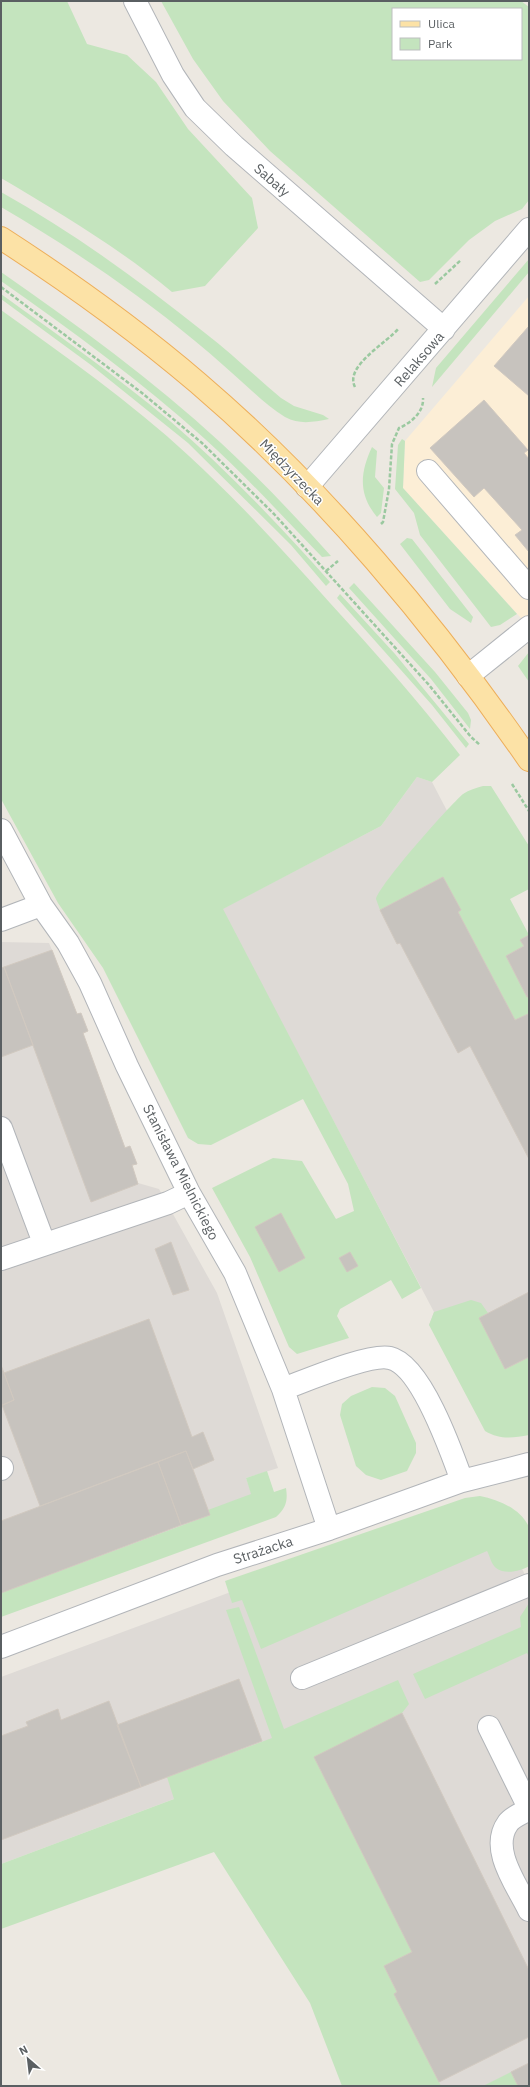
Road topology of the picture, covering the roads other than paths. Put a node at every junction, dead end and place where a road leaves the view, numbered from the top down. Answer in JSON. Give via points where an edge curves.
{"nodes":[{"id":1,"x":135,"y":1,"type":"edge"},
{"id":2,"x":529,"y":229,"type":"edge"},
{"id":3,"x":1,"y":238,"type":"edge"},
{"id":4,"x":444,"y":329,"type":"junction"},
{"id":5,"x":428,"y":471,"type":"dead end"},
{"id":6,"x":307,"y":488,"type":"junction"},
{"id":7,"x":529,"y":588,"type":"edge"},
{"id":8,"x":529,"y":626,"type":"edge"},
{"id":9,"x":468,"y":676,"type":"junction"},
{"id":10,"x":529,"y":760,"type":"edge"},
{"id":11,"x":1,"y":830,"type":"edge"},
{"id":12,"x":41,"y":905,"type":"junction"},
{"id":13,"x":1,"y":920,"type":"edge"},
{"id":14,"x":1,"y":1128,"type":"edge"},
{"id":15,"x":189,"y":1193,"type":"junction"},
{"id":16,"x":44,"y":1243,"type":"junction"},
{"id":17,"x":1,"y":1259,"type":"edge"},
{"id":18,"x":283,"y":1389,"type":"junction"},
{"id":19,"x":529,"y":1464,"type":"edge"},
{"id":20,"x":462,"y":1481,"type":"junction"},
{"id":21,"x":329,"y":1529,"type":"junction"},
{"id":22,"x":529,"y":1585,"type":"edge"},
{"id":23,"x":1,"y":1647,"type":"edge"},
{"id":24,"x":302,"y":1678,"type":"dead end"},
{"id":25,"x":489,"y":1727,"type":"dead end"},
{"id":26,"x":529,"y":1808,"type":"edge"},
{"id":27,"x":529,"y":1910,"type":"edge"}],
"edges":[{"from":1,"to":4,"type":"street","name":"Sabały","via":[[173,75],[195,108],[234,146]]},
{"from":2,"to":4,"type":"street","name":"Relaksowa"},
{"from":3,"to":6,"type":"main road","name":"Międzyrzecka","via":[[60,277],[197,382],[264,443]]},
{"from":4,"to":6,"type":"street","name":"Relaksowa"},
{"from":5,"to":7,"type":"street"},
{"from":6,"to":9,"type":"main road","name":"Międzyrzecka","via":[[359,544]]},
{"from":8,"to":9,"type":"street"},
{"from":9,"to":10,"type":"main road","name":"Międzyrzecka"},
{"from":11,"to":12,"type":"street","name":"Stanisława Mielnickiego"},
{"from":12,"to":13,"type":"street"},
{"from":12,"to":15,"type":"street","name":"Stanisława Mielnickiego","via":[[68,943],[90,983]]},
{"from":14,"to":16,"type":"street"},
{"from":15,"to":16,"type":"street","via":[[168,1203]]},
{"from":15,"to":18,"type":"street","name":"Stanisława Mielnickiego","via":[[235,1274]]},
{"from":16,"to":17,"type":"street"},
{"from":18,"to":20,"type":"street","via":[[373,1358],[391,1358],[407,1368],[430,1404]]},
{"from":18,"to":21,"type":"street","name":"Stanisława Mielnickiego"},
{"from":19,"to":20,"type":"street","name":"Strażacka"},
{"from":20,"to":21,"type":"street","name":"Strażacka"},
{"from":21,"to":23,"type":"street","name":"Strażacka","via":[[216,1565]]},
{"from":22,"to":24,"type":"street"},
{"from":25,"to":26,"type":"street"},
{"from":26,"to":27,"type":"street","via":[[509,1821],[501,1837],[502,1855]]}]}
